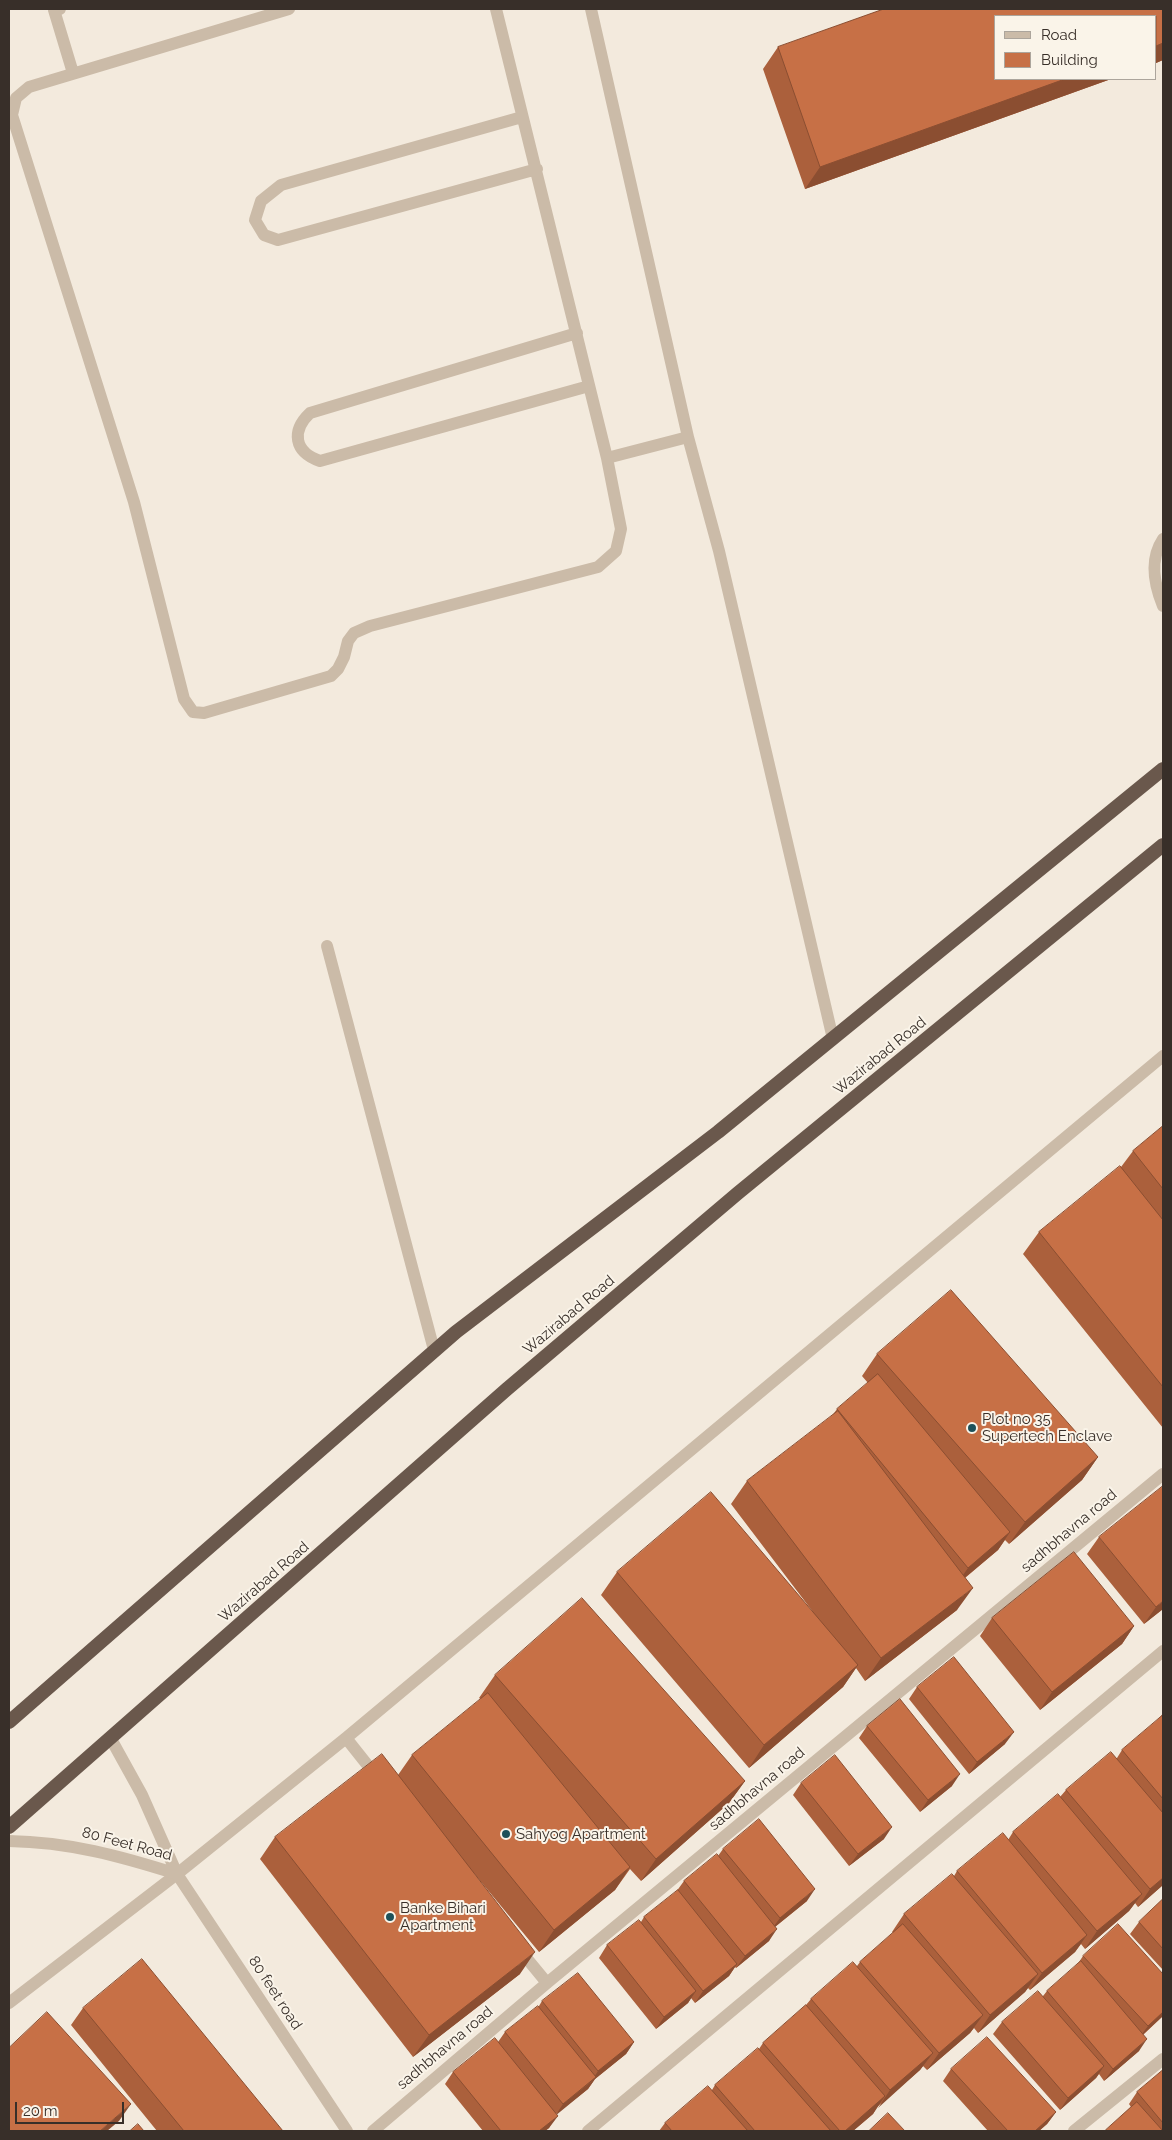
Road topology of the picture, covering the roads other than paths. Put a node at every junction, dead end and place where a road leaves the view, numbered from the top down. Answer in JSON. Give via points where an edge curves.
{"nodes":[{"id":1,"x":56,"y":9,"type":"edge"},
{"id":2,"x":289,"y":9,"type":"edge"},
{"id":3,"x":496,"y":9,"type":"edge"},
{"id":4,"x":591,"y":9,"type":"edge"},
{"id":5,"x":73,"y":73,"type":"junction"},
{"id":6,"x":522,"y":117,"type":"junction"},
{"id":7,"x":537,"y":169,"type":"junction"},
{"id":8,"x":578,"y":333,"type":"junction"},
{"id":9,"x":589,"y":386,"type":"junction"},
{"id":10,"x":688,"y":437,"type":"junction"},
{"id":11,"x":607,"y":458,"type":"junction"},
{"id":12,"x":1163,"y":539,"type":"edge"},
{"id":13,"x":1163,"y":606,"type":"edge"},
{"id":14,"x":1163,"y":769,"type":"edge"},
{"id":15,"x":1163,"y":845,"type":"edge"},
{"id":16,"x":327,"y":946,"type":"dead end"},
{"id":17,"x":833,"y":1039,"type":"junction"},
{"id":18,"x":1163,"y":1056,"type":"edge"},
{"id":19,"x":434,"y":1350,"type":"junction"},
{"id":20,"x":1163,"y":1474,"type":"edge"},
{"id":21,"x":1163,"y":1651,"type":"edge"},
{"id":22,"x":9,"y":1722,"type":"edge"},
{"id":23,"x":111,"y":1738,"type":"junction"},
{"id":24,"x":346,"y":1738,"type":"junction"},
{"id":25,"x":384,"y":1784,"type":"edge"},
{"id":26,"x":9,"y":1827,"type":"edge"},
{"id":27,"x":9,"y":1841,"type":"edge"},
{"id":28,"x":177,"y":1874,"type":"junction"},
{"id":29,"x":510,"y":1938,"type":"edge"},
{"id":30,"x":547,"y":1984,"type":"junction"},
{"id":31,"x":9,"y":2004,"type":"edge"},
{"id":32,"x":1163,"y":2059,"type":"edge"},
{"id":33,"x":347,"y":2131,"type":"edge"},
{"id":34,"x":373,"y":2131,"type":"edge"},
{"id":35,"x":588,"y":2131,"type":"edge"},
{"id":36,"x":1074,"y":2131,"type":"edge"}],
"edges":[{"from":1,"to":5,"type":"street"},
{"from":2,"to":5,"type":"street"},
{"from":3,"to":6,"type":"street"},
{"from":4,"to":10,"type":"street"},
{"from":5,"to":11,"type":"street","via":[[29,87],[16,98],[12,115],[134,502],[184,699],[193,712],[204,713],[331,676],[338,669],[354,633],[370,626],[598,567],[616,552],[621,529]]},
{"from":6,"to":7,"type":"street"},
{"from":6,"to":7,"type":"street","via":[[281,186],[261,201],[255,220],[264,235],[278,240]]},
{"from":7,"to":8,"type":"street"},
{"from":8,"to":9,"type":"street"},
{"from":8,"to":9,"type":"street","via":[[310,413],[302,420],[298,431],[299,444],[308,457],[320,461]]},
{"from":9,"to":11,"type":"street"},
{"from":10,"to":11,"type":"street"},
{"from":10,"to":17,"type":"street","via":[[719,551]]},
{"from":12,"to":13,"type":"street","via":[[1157,548],[1154,568]]},
{"from":14,"to":17,"type":"highway"},
{"from":15,"to":23,"type":"highway","name":"Wazirabad Road","via":[[738,1192],[515,1382]]},
{"from":16,"to":19,"type":"street"},
{"from":17,"to":19,"type":"highway","via":[[718,1132]]},
{"from":18,"to":24,"type":"street"},
{"from":19,"to":22,"type":"highway"},
{"from":20,"to":30,"type":"street","name":"sadhbhavna road"},
{"from":21,"to":35,"type":"street"},
{"from":23,"to":26,"type":"highway","name":"Wazirabad Road"},
{"from":23,"to":28,"type":"street","name":"80 Feet Road","via":[[142,1795]]},
{"from":24,"to":25,"type":"street"},
{"from":24,"to":28,"type":"street"},
{"from":27,"to":28,"type":"street","name":"80 Feet Road","via":[[37,1841],[86,1848]]},
{"from":28,"to":31,"type":"street"},
{"from":28,"to":33,"type":"street","name":"80 feet road"},
{"from":29,"to":30,"type":"street"},
{"from":30,"to":34,"type":"street","name":"sadhbhavna road"},
{"from":32,"to":36,"type":"street"}]}
